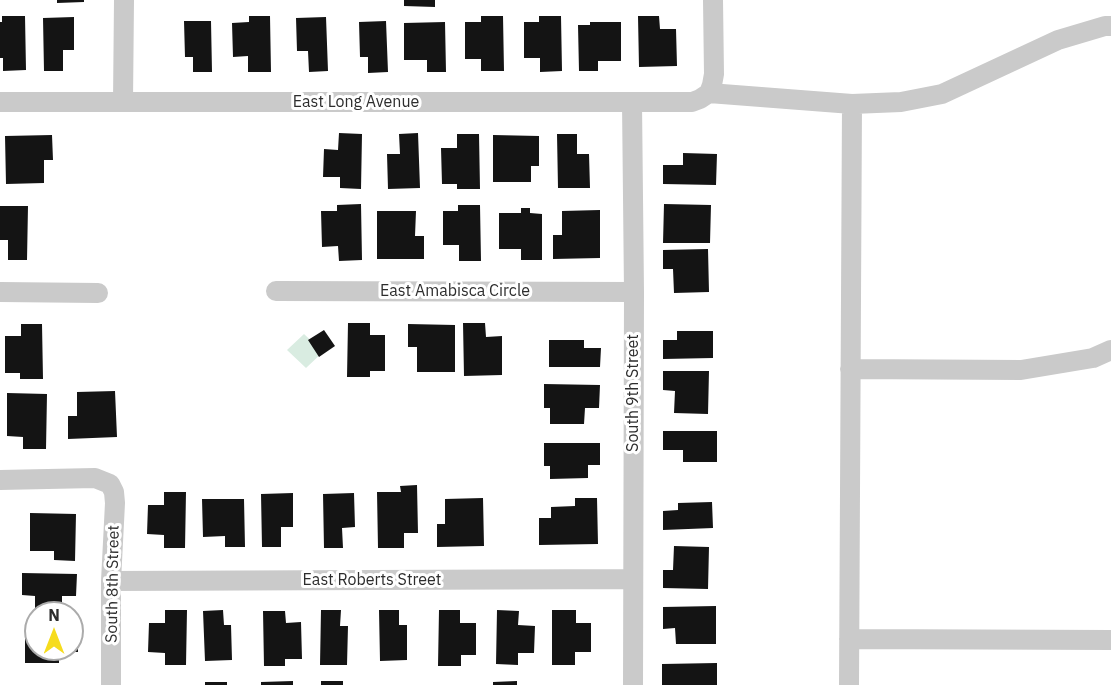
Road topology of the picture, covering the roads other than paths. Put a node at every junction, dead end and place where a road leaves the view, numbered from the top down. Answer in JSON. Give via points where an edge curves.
{"nodes":[{"id":1,"x":124,"y":0,"type":"edge"},
{"id":2,"x":713,"y":0,"type":"edge"},
{"id":3,"x":1111,"y":26,"type":"edge"},
{"id":4,"x":709,"y":93,"type":"junction"},
{"id":5,"x":0,"y":102,"type":"edge"},
{"id":6,"x":123,"y":102,"type":"junction"},
{"id":7,"x":632,"y":102,"type":"junction"},
{"id":8,"x":852,"y":104,"type":"junction"},
{"id":9,"x":276,"y":291,"type":"dead end"},
{"id":10,"x":0,"y":292,"type":"edge"},
{"id":11,"x":634,"y":292,"type":"junction"},
{"id":12,"x":98,"y":293,"type":"dead end"},
{"id":13,"x":1111,"y":350,"type":"edge"},
{"id":14,"x":850,"y":369,"type":"junction"},
{"id":15,"x":0,"y":480,"type":"edge"},
{"id":16,"x":633,"y":579,"type":"junction"},
{"id":17,"x":111,"y":581,"type":"junction"},
{"id":18,"x":849,"y":639,"type":"junction"},
{"id":19,"x":1111,"y":640,"type":"edge"},
{"id":20,"x":111,"y":685,"type":"edge"},
{"id":21,"x":633,"y":685,"type":"edge"},
{"id":22,"x":849,"y":685,"type":"edge"}],
"edges":[{"from":1,"to":6,"type":"street"},
{"from":2,"to":4,"type":"street","via":[[714,74]]},
{"from":3,"to":8,"type":"street","via":[[1058,40],[942,94],[902,102]]},
{"from":4,"to":7,"type":"street","name":"East Long Avenue","via":[[692,102]]},
{"from":4,"to":8,"type":"street"},
{"from":5,"to":6,"type":"street","name":"East Long Avenue"},
{"from":6,"to":7,"type":"street","name":"East Long Avenue"},
{"from":7,"to":11,"type":"street","name":"South 9th Street"},
{"from":8,"to":14,"type":"street"},
{"from":9,"to":11,"type":"street","name":"East Amabisca Circle"},
{"from":10,"to":12,"type":"street"},
{"from":11,"to":16,"type":"street","name":"South 9th Street"},
{"from":13,"to":14,"type":"street","via":[[1093,358],[1021,370]]},
{"from":14,"to":18,"type":"street"},
{"from":15,"to":17,"type":"street","name":"South 8th Street","via":[[95,478],[110,484],[115,503]]},
{"from":16,"to":17,"type":"street","name":"East Roberts Street"},
{"from":16,"to":21,"type":"street","name":"South 9th Street"},
{"from":17,"to":20,"type":"street","name":"South 8th Street"},
{"from":18,"to":19,"type":"street"},
{"from":18,"to":22,"type":"street"}]}
